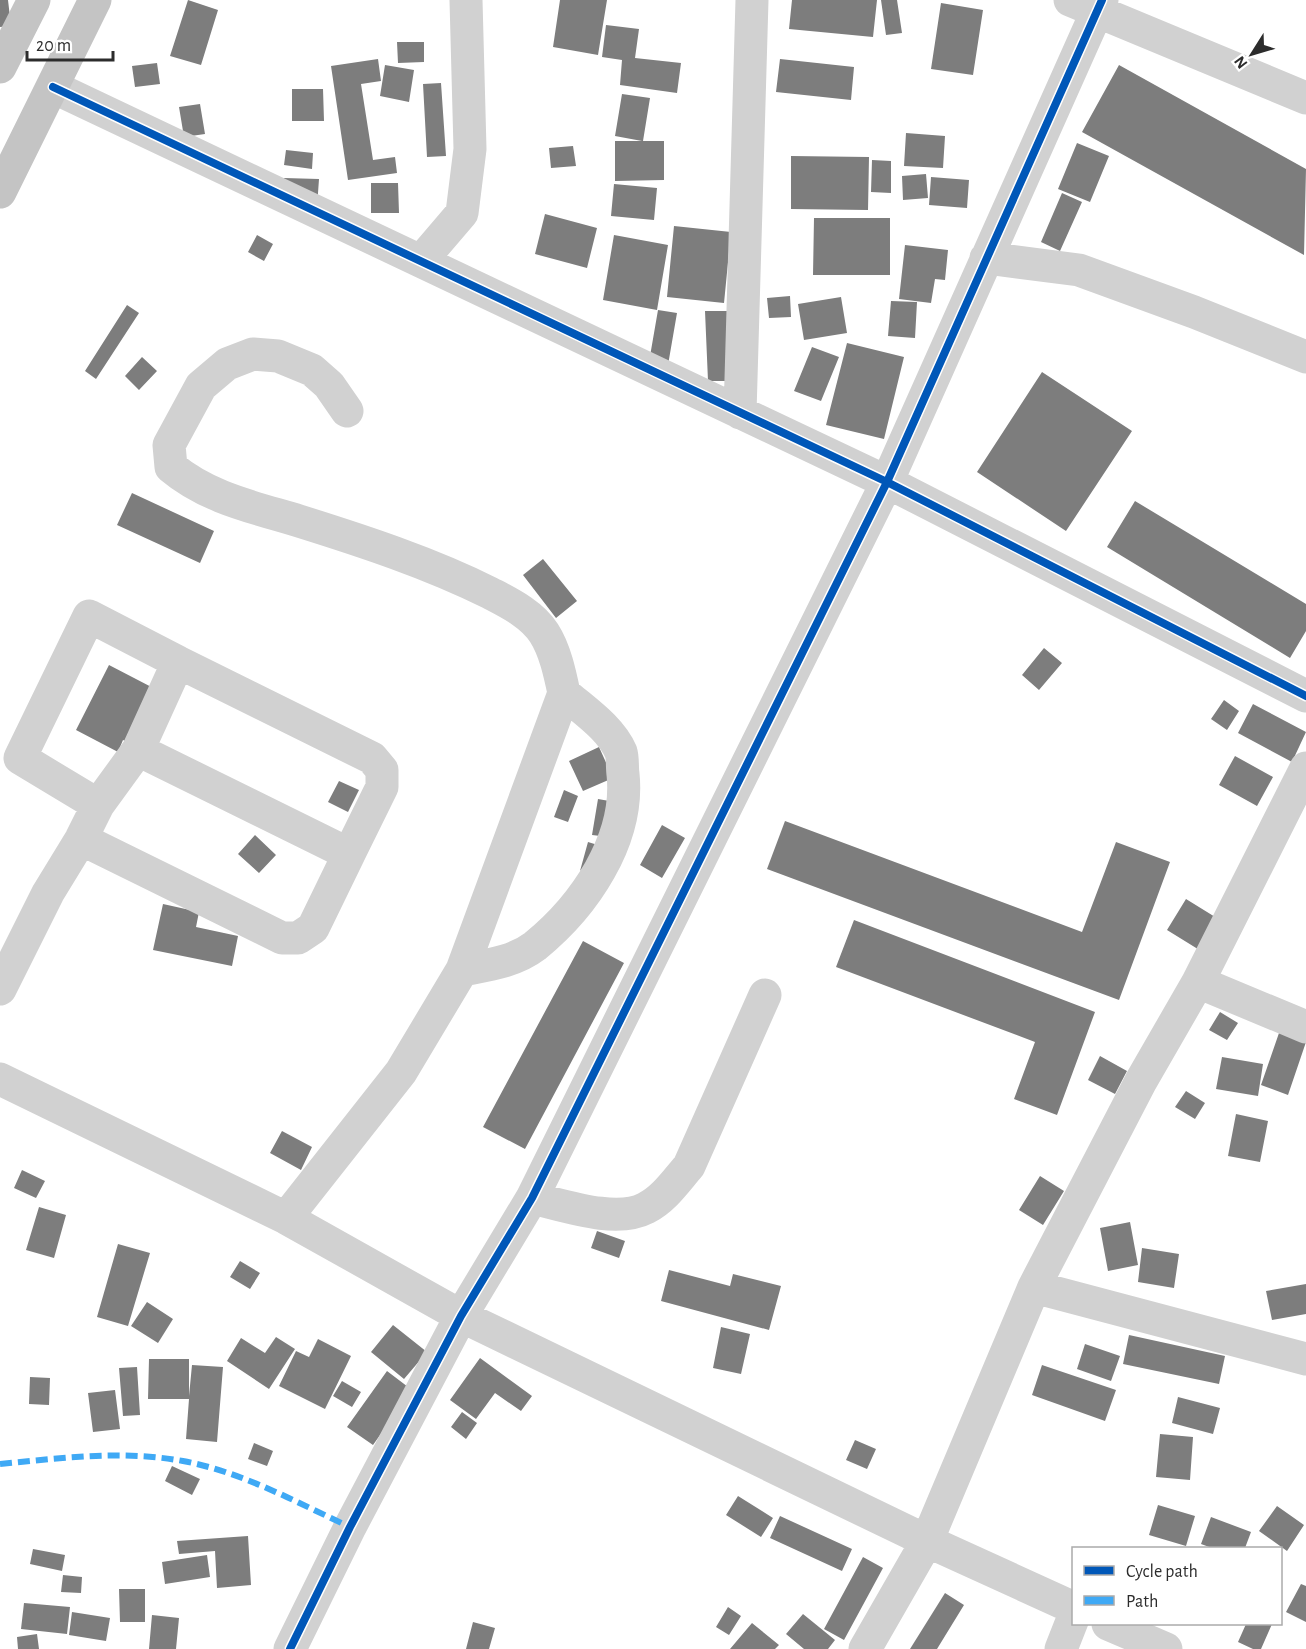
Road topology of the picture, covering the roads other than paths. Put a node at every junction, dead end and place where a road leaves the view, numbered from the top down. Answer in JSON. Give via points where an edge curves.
{"nodes":[{"id":1,"x":34,"y":0,"type":"edge"},
{"id":2,"x":95,"y":0,"type":"edge"},
{"id":3,"x":466,"y":0,"type":"edge"},
{"id":4,"x":752,"y":0,"type":"edge"},
{"id":5,"x":1090,"y":4,"type":"edge"},
{"id":6,"x":0,"y":67,"type":"edge"},
{"id":7,"x":53,"y":87,"type":"junction"},
{"id":8,"x":1306,"y":98,"type":"edge"},
{"id":9,"x":0,"y":192,"type":"edge"},
{"id":10,"x":986,"y":258,"type":"junction"},
{"id":11,"x":421,"y":261,"type":"junction"},
{"id":12,"x":1306,"y":357,"type":"edge"},
{"id":13,"x":347,"y":411,"type":"dead end"},
{"id":14,"x":740,"y":413,"type":"junction"},
{"id":15,"x":887,"y":482,"type":"junction"},
{"id":16,"x":178,"y":662,"type":"junction"},
{"id":17,"x":564,"y":693,"type":"junction"},
{"id":18,"x":1306,"y":696,"type":"edge"},
{"id":19,"x":138,"y":750,"type":"junction"},
{"id":20,"x":1306,"y":768,"type":"edge"},
{"id":21,"x":98,"y":805,"type":"junction"},
{"id":22,"x":81,"y":839,"type":"junction"},
{"id":23,"x":350,"y":854,"type":"junction"},
{"id":24,"x":462,"y":970,"type":"junction"},
{"id":25,"x":1198,"y":982,"type":"junction"},
{"id":26,"x":0,"y":989,"type":"edge"},
{"id":27,"x":765,"y":995,"type":"dead end"},
{"id":28,"x":1306,"y":1027,"type":"edge"},
{"id":29,"x":0,"y":1080,"type":"edge"},
{"id":30,"x":532,"y":1198,"type":"junction"},
{"id":31,"x":286,"y":1218,"type":"junction"},
{"id":32,"x":1034,"y":1287,"type":"junction"},
{"id":33,"x":461,"y":1316,"type":"junction"},
{"id":34,"x":1306,"y":1359,"type":"edge"},
{"id":35,"x":927,"y":1541,"type":"junction"},
{"id":36,"x":1072,"y":1607,"type":"edge"},
{"id":37,"x":1072,"y":1621,"type":"edge"},
{"id":38,"x":1112,"y":1625,"type":"edge"},
{"id":39,"x":290,"y":1649,"type":"edge"},
{"id":40,"x":865,"y":1649,"type":"edge"},
{"id":41,"x":1061,"y":1649,"type":"edge"},
{"id":42,"x":1166,"y":1649,"type":"edge"}],
"edges":[{"from":1,"to":6,"type":"main road"},
{"from":2,"to":7,"type":"main road"},
{"from":3,"to":11,"type":"street","via":[[470,149],[462,213]]},
{"from":4,"to":14,"type":"street"},
{"from":5,"to":8,"type":"street"},
{"from":5,"to":10,"type":"street"},
{"from":7,"to":9,"type":"main road"},
{"from":7,"to":11,"type":"street"},
{"from":10,"to":12,"type":"street","via":[[1079,270]]},
{"from":10,"to":15,"type":"street"},
{"from":11,"to":14,"type":"street"},
{"from":13,"to":17,"type":"street","via":[[329,385],[312,370],[278,356],[253,354],[227,364],[201,386],[169,445],[171,467],[190,483],[224,499],[301,521],[459,577],[520,609],[544,633]]},
{"from":14,"to":15,"type":"street"},
{"from":15,"to":18,"type":"street"},
{"from":15,"to":30,"type":"street"},
{"from":16,"to":19,"type":"street"},
{"from":16,"to":21,"type":"street","via":[[89,616],[20,758]]},
{"from":16,"to":23,"type":"street","via":[[372,758],[382,770],[382,787]]},
{"from":17,"to":24,"type":"street"},
{"from":17,"to":24,"type":"street","via":[[603,727],[621,752],[625,795],[614,843],[580,901],[535,946],[512,960]]},
{"from":19,"to":21,"type":"street"},
{"from":19,"to":23,"type":"street"},
{"from":20,"to":25,"type":"street"},
{"from":21,"to":22,"type":"street"},
{"from":22,"to":23,"type":"street","via":[[282,938],[298,938],[313,928]]},
{"from":22,"to":26,"type":"street","via":[[48,893]]},
{"from":24,"to":31,"type":"street","via":[[401,1072]]},
{"from":25,"to":28,"type":"street"},
{"from":25,"to":32,"type":"street","via":[[1141,1081]]},
{"from":27,"to":30,"type":"street","via":[[688,1166],[670,1189],[645,1209],[608,1215]]},
{"from":29,"to":31,"type":"street"},
{"from":30,"to":33,"type":"street"},
{"from":31,"to":33,"type":"street"},
{"from":32,"to":34,"type":"street"},
{"from":32,"to":35,"type":"street"},
{"from":33,"to":35,"type":"street"},
{"from":33,"to":39,"type":"street"},
{"from":35,"to":36,"type":"street"},
{"from":35,"to":40,"type":"street"},
{"from":37,"to":41,"type":"street"},
{"from":38,"to":42,"type":"street"}]}
